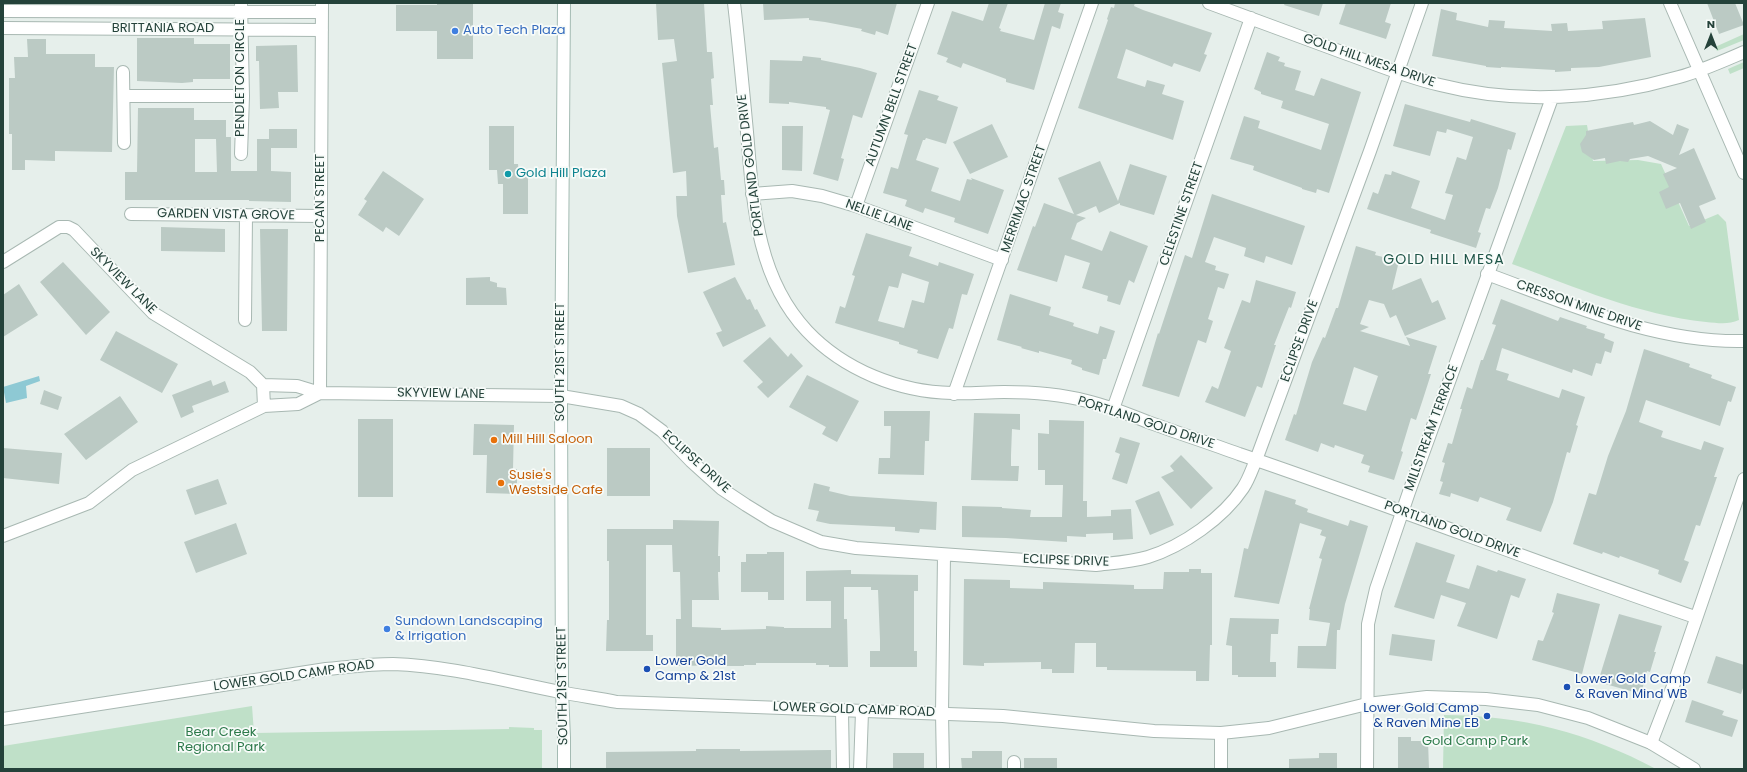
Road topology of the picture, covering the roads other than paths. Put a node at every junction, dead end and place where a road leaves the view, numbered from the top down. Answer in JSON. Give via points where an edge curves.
{"nodes":[{"id":1,"x":564,"y":3,"type":"edge"},
{"id":2,"x":734,"y":3,"type":"edge"},
{"id":3,"x":928,"y":3,"type":"edge"},
{"id":4,"x":1092,"y":3,"type":"edge"},
{"id":5,"x":1209,"y":3,"type":"edge"},
{"id":6,"x":1422,"y":3,"type":"edge"},
{"id":7,"x":1670,"y":3,"type":"edge"},
{"id":8,"x":125,"y":7,"type":"edge"},
{"id":9,"x":241,"y":7,"type":"edge"},
{"id":10,"x":322,"y":8,"type":"edge"},
{"id":11,"x":3,"y":11,"type":"edge"},
{"id":12,"x":1251,"y":18,"type":"junction"},
{"id":13,"x":3,"y":28,"type":"edge"},
{"id":14,"x":125,"y":29,"type":"junction"},
{"id":15,"x":241,"y":30,"type":"junction"},
{"id":16,"x":322,"y":30,"type":"junction"},
{"id":17,"x":1744,"y":52,"type":"edge"},
{"id":18,"x":1699,"y":70,"type":"junction"},
{"id":19,"x":123,"y":72,"type":"dead end"},
{"id":20,"x":1397,"y":73,"type":"junction"},
{"id":21,"x":124,"y":96,"type":"junction"},
{"id":22,"x":243,"y":96,"type":"junction"},
{"id":23,"x":1552,"y":98,"type":"junction"},
{"id":24,"x":124,"y":143,"type":"dead end"},
{"id":25,"x":241,"y":154,"type":"dead end"},
{"id":26,"x":1744,"y":173,"type":"edge"},
{"id":27,"x":752,"y":194,"type":"junction"},
{"id":28,"x":856,"y":206,"type":"junction"},
{"id":29,"x":131,"y":214,"type":"dead end"},
{"id":30,"x":246,"y":215,"type":"junction"},
{"id":31,"x":321,"y":216,"type":"junction"},
{"id":32,"x":1002,"y":260,"type":"junction"},
{"id":33,"x":3,"y":262,"type":"edge"},
{"id":34,"x":1487,"y":274,"type":"junction"},
{"id":35,"x":245,"y":320,"type":"dead end"},
{"id":36,"x":1744,"y":341,"type":"edge"},
{"id":37,"x":263,"y":385,"type":"junction"},
{"id":38,"x":320,"y":393,"type":"junction"},
{"id":39,"x":954,"y":394,"type":"junction"},
{"id":40,"x":561,"y":396,"type":"junction"},
{"id":41,"x":264,"y":406,"type":"junction"},
{"id":42,"x":1113,"y":409,"type":"junction"},
{"id":43,"x":1256,"y":460,"type":"junction"},
{"id":44,"x":1744,"y":480,"type":"edge"},
{"id":45,"x":1403,"y":511,"type":"junction"},
{"id":46,"x":3,"y":536,"type":"edge"},
{"id":47,"x":944,"y":555,"type":"junction"},
{"id":48,"x":1695,"y":618,"type":"junction"},
{"id":49,"x":562,"y":692,"type":"junction"},
{"id":50,"x":1367,"y":704,"type":"junction"},
{"id":51,"x":842,"y":711,"type":"junction"},
{"id":52,"x":862,"y":712,"type":"junction"},
{"id":53,"x":942,"y":714,"type":"junction"},
{"id":54,"x":3,"y":719,"type":"edge"},
{"id":55,"x":1221,"y":733,"type":"junction"},
{"id":56,"x":1651,"y":743,"type":"junction"},
{"id":57,"x":564,"y":769,"type":"edge"},
{"id":58,"x":843,"y":769,"type":"edge"},
{"id":59,"x":860,"y":769,"type":"edge"},
{"id":60,"x":943,"y":769,"type":"edge"},
{"id":61,"x":1220,"y":769,"type":"edge"},
{"id":62,"x":1367,"y":769,"type":"edge"},
{"id":63,"x":1694,"y":769,"type":"edge"}],
"edges":[{"from":1,"to":40,"type":"street","name":"SOUTH 21ST STREET"},
{"from":2,"to":27,"type":"street","name":"PORTLAND GOLD DRIVE"},
{"from":3,"to":28,"type":"street","name":"AUTUMN BELL STREET"},
{"from":4,"to":32,"type":"street","name":"MERRIMAC STREET"},
{"from":5,"to":12,"type":"street","name":"GOLD HILL MESA DRIVE"},
{"from":6,"to":20,"type":"street","name":"ECLIPSE DRIVE"},
{"from":7,"to":18,"type":"street"},
{"from":8,"to":9,"type":"street","name":"BRITTANIA ROAD"},
{"from":8,"to":11,"type":"street","name":"BRITTANIA ROAD"},
{"from":8,"to":14,"type":"street"},
{"from":9,"to":10,"type":"street","name":"BRITTANIA ROAD"},
{"from":9,"to":15,"type":"street","name":"PENDLETON CIRCLE"},
{"from":10,"to":16,"type":"street","name":"PECAN STREET"},
{"from":12,"to":20,"type":"street","name":"GOLD HILL MESA DRIVE"},
{"from":12,"to":42,"type":"street","name":"CELESTINE STREET"},
{"from":13,"to":14,"type":"street","name":"BRITTANIA ROAD"},
{"from":14,"to":15,"type":"street","name":"BRITTANIA ROAD"},
{"from":15,"to":16,"type":"street","name":"BRITTANIA ROAD"},
{"from":15,"to":22,"type":"street","name":"PENDLETON CIRCLE"},
{"from":16,"to":31,"type":"street","name":"PECAN STREET"},
{"from":17,"to":18,"type":"street","name":"GOLD HILL MESA DRIVE"},
{"from":18,"to":23,"type":"street","name":"GOLD HILL MESA DRIVE","via":[[1637,88]]},
{"from":18,"to":26,"type":"street"},
{"from":19,"to":21,"type":"street"},
{"from":20,"to":23,"type":"street","name":"GOLD HILL MESA DRIVE","via":[[1440,85],[1500,96]]},
{"from":20,"to":43,"type":"street","name":"ECLIPSE DRIVE"},
{"from":21,"to":22,"type":"street"},
{"from":21,"to":24,"type":"street"},
{"from":22,"to":25,"type":"street","name":"PENDLETON CIRCLE"},
{"from":23,"to":34,"type":"street","name":"MILLSTREAM TERRACE"},
{"from":27,"to":28,"type":"street","name":"NELLIE LANE","via":[[792,190]]},
{"from":27,"to":39,"type":"street","name":"PORTLAND GOLD DRIVE","via":[[762,251],[770,273],[792,312],[807,331],[844,361],[880,380],[932,392]]},
{"from":28,"to":32,"type":"street","name":"NELLIE LANE"},
{"from":29,"to":30,"type":"street","name":"GARDEN VISTA GROVE"},
{"from":30,"to":31,"type":"street","name":"GARDEN VISTA GROVE"},
{"from":30,"to":35,"type":"street"},
{"from":31,"to":38,"type":"street","name":"PECAN STREET"},
{"from":32,"to":39,"type":"street","name":"MERRIMAC STREET"},
{"from":33,"to":37,"type":"street","name":"SKYVIEW LANE","via":[[59,227],[68,227],[74,230],[153,313],[250,372]]},
{"from":34,"to":36,"type":"street","name":"CRESSON MINE DRIVE","via":[[1606,318],[1651,330],[1690,338]]},
{"from":34,"to":45,"type":"street","name":"MILLSTREAM TERRACE"},
{"from":37,"to":38,"type":"street","name":"SKYVIEW LANE","via":[[297,386]]},
{"from":37,"to":41,"type":"street"},
{"from":38,"to":40,"type":"street","name":"SKYVIEW LANE"},
{"from":38,"to":41,"type":"street","name":"SKYVIEW LANE","via":[[298,404]]},
{"from":39,"to":42,"type":"street","name":"PORTLAND GOLD DRIVE","via":[[1048,394],[1086,400]]},
{"from":40,"to":47,"type":"street","name":"ECLIPSE DRIVE","via":[[621,406],[639,414],[662,431],[722,489],[772,521],[822,542],[856,548]]},
{"from":40,"to":49,"type":"street","name":"SOUTH 21ST STREET"},
{"from":41,"to":46,"type":"street","name":"SKYVIEW LANE","via":[[132,470],[89,503]]},
{"from":42,"to":43,"type":"street","name":"PORTLAND GOLD DRIVE"},
{"from":43,"to":45,"type":"street","name":"PORTLAND GOLD DRIVE"},
{"from":43,"to":47,"type":"street","name":"ECLIPSE DRIVE","via":[[1244,486],[1231,504],[1213,521],[1188,538],[1149,556],[1096,565]]},
{"from":44,"to":48,"type":"street"},
{"from":45,"to":48,"type":"street","name":"PORTLAND GOLD DRIVE"},
{"from":45,"to":50,"type":"street","name":"MILLSTREAM TERRACE","via":[[1376,589],[1368,624]]},
{"from":47,"to":53,"type":"street"},
{"from":48,"to":56,"type":"street"},
{"from":49,"to":51,"type":"street","name":"LOWER GOLD CAMP ROAD","via":[[617,702]]},
{"from":49,"to":54,"type":"street","name":"LOWER GOLD CAMP ROAD","via":[[433,667],[368,665],[326,669]]},
{"from":49,"to":57,"type":"street","name":"SOUTH 21ST STREET"},
{"from":50,"to":55,"type":"street","name":"LOWER GOLD CAMP ROAD","via":[[1269,728]]},
{"from":50,"to":56,"type":"street","name":"LOWER GOLD CAMP ROAD","via":[[1427,697],[1486,698],[1538,705],[1588,718]]},
{"from":50,"to":62,"type":"street","name":"MILLSTREAM TERRACE"},
{"from":51,"to":52,"type":"street","name":"LOWER GOLD CAMP ROAD"},
{"from":51,"to":58,"type":"street"},
{"from":52,"to":53,"type":"street","name":"LOWER GOLD CAMP ROAD"},
{"from":52,"to":59,"type":"street"},
{"from":53,"to":55,"type":"street","name":"LOWER GOLD CAMP ROAD","via":[[1003,716],[1154,731]]},
{"from":53,"to":60,"type":"street"},
{"from":55,"to":61,"type":"street"},
{"from":56,"to":63,"type":"street","name":"LOWER GOLD CAMP ROAD"}]}
